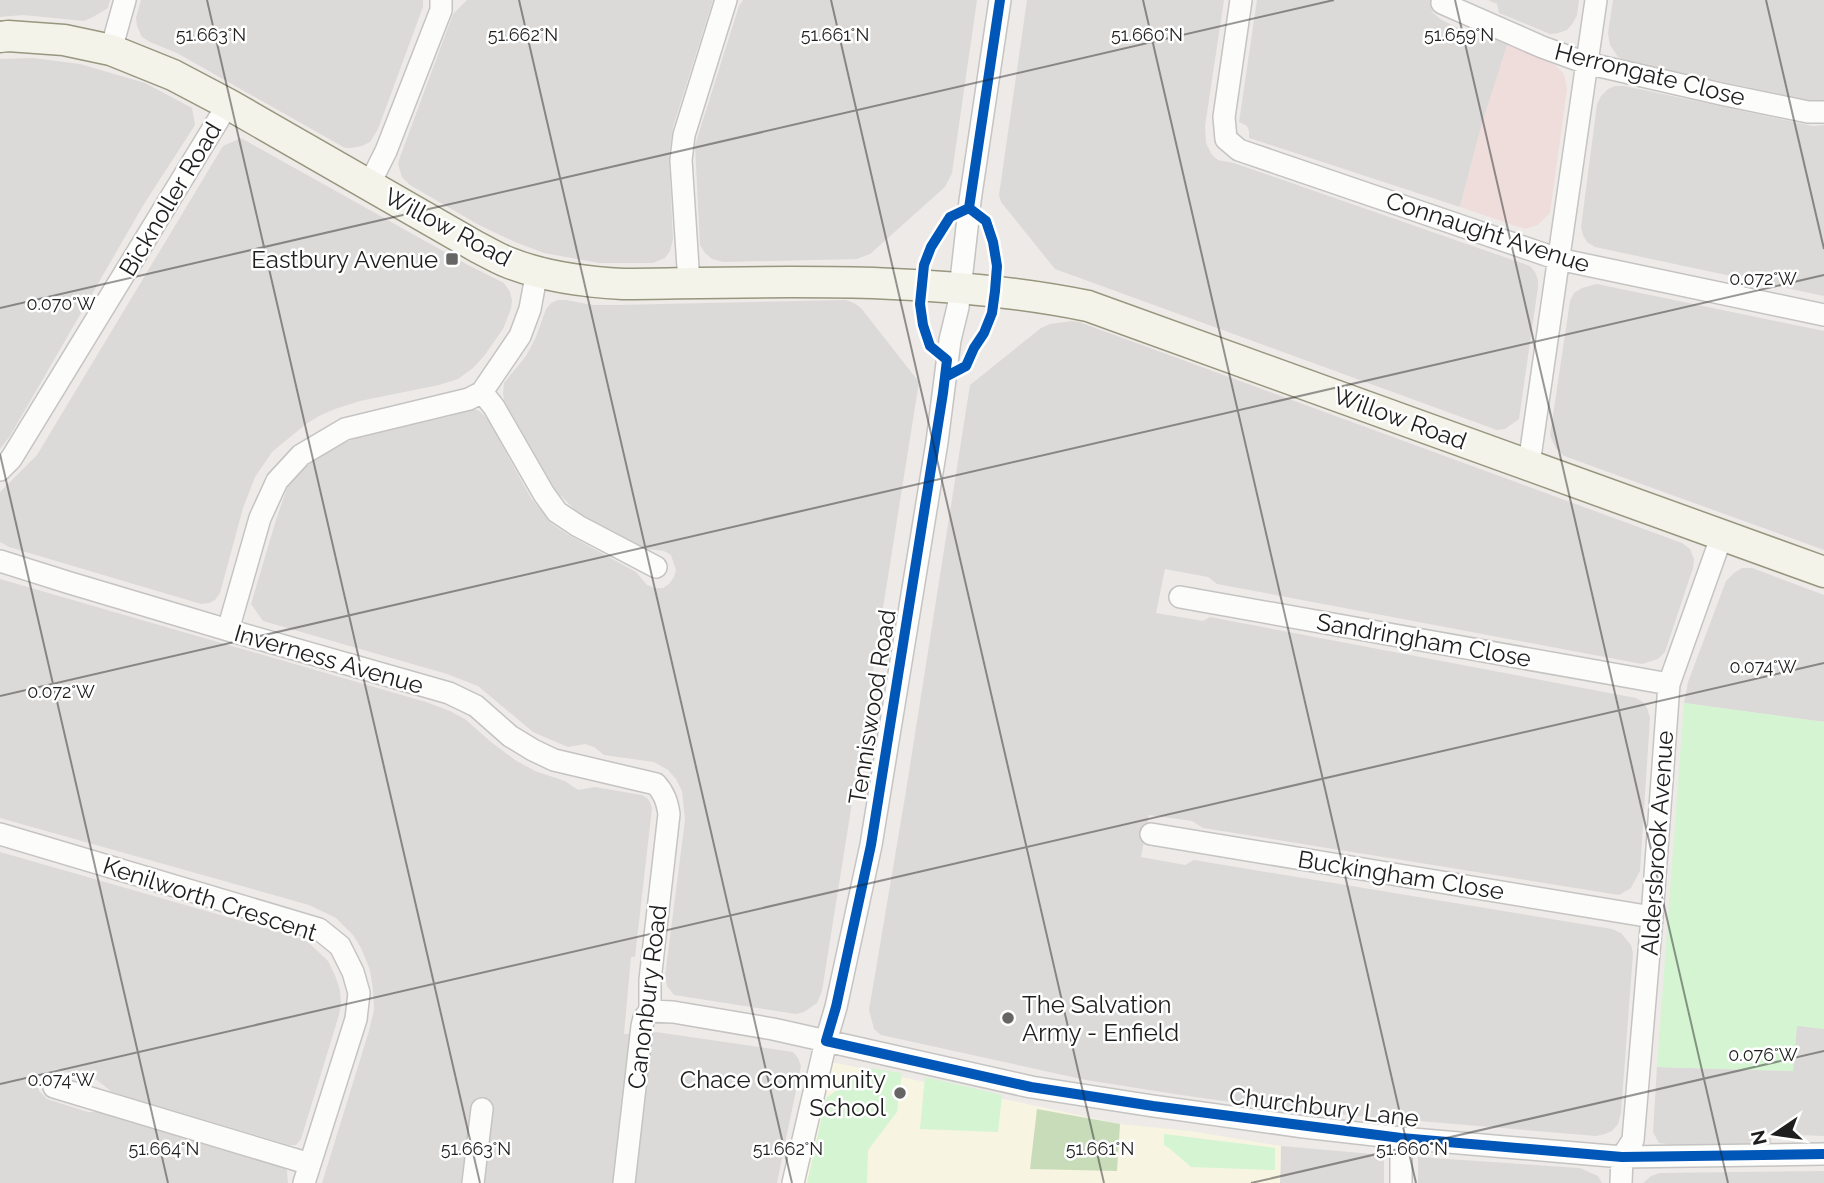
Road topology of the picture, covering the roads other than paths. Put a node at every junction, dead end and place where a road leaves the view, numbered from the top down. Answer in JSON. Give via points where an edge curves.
{"nodes":[{"id":1,"x":125,"y":0,"type":"edge"},
{"id":2,"x":441,"y":0,"type":"edge"},
{"id":3,"x":726,"y":0,"type":"edge"},
{"id":4,"x":1000,"y":0,"type":"edge"},
{"id":5,"x":1241,"y":0,"type":"edge"},
{"id":6,"x":1596,"y":0,"type":"edge"},
{"id":7,"x":1443,"y":3,"type":"dead end"},
{"id":8,"x":0,"y":37,"type":"edge"},
{"id":9,"x":111,"y":50,"type":"junction"},
{"id":10,"x":1587,"y":63,"type":"junction"},
{"id":11,"x":228,"y":104,"type":"junction"},
{"id":12,"x":1824,"y":112,"type":"edge"},
{"id":13,"x":369,"y":185,"type":"junction"},
{"id":14,"x":1558,"y":259,"type":"junction"},
{"id":15,"x":537,"y":271,"type":"junction"},
{"id":16,"x":689,"y":283,"type":"junction"},
{"id":17,"x":961,"y":288,"type":"junction"},
{"id":18,"x":1824,"y":314,"type":"edge"},
{"id":19,"x":482,"y":392,"type":"junction"},
{"id":20,"x":1529,"y":464,"type":"junction"},
{"id":21,"x":0,"y":470,"type":"edge"},
{"id":22,"x":1722,"y":535,"type":"junction"},
{"id":23,"x":0,"y":561,"type":"edge"},
{"id":24,"x":656,"y":567,"type":"dead end"},
{"id":25,"x":1824,"y":572,"type":"edge"},
{"id":26,"x":1180,"y":597,"type":"dead end"},
{"id":27,"x":228,"y":630,"type":"junction"},
{"id":28,"x":1669,"y":684,"type":"junction"},
{"id":29,"x":645,"y":780,"type":"joint"},
{"id":30,"x":0,"y":834,"type":"edge"},
{"id":31,"x":1151,"y":834,"type":"dead end"},
{"id":32,"x":1652,"y":917,"type":"junction"},
{"id":33,"x":646,"y":1019,"type":"junction"},
{"id":34,"x":826,"y":1041,"type":"junction"},
{"id":35,"x":54,"y":1087,"type":"dead end"},
{"id":36,"x":482,"y":1109,"type":"dead end"},
{"id":37,"x":1401,"y":1138,"type":"junction"},
{"id":38,"x":1824,"y":1154,"type":"edge"},
{"id":39,"x":1622,"y":1157,"type":"junction"},
{"id":40,"x":307,"y":1173,"type":"edge"},
{"id":41,"x":473,"y":1183,"type":"edge"},
{"id":42,"x":624,"y":1183,"type":"edge"},
{"id":43,"x":793,"y":1183,"type":"edge"},
{"id":44,"x":1401,"y":1183,"type":"edge"},
{"id":45,"x":1621,"y":1183,"type":"edge"}],
"edges":[{"from":1,"to":9,"type":"street"},
{"from":2,"to":13,"type":"street","via":[[441,10]]},
{"from":3,"to":16,"type":"street","via":[[684,135],[681,160]]},
{"from":4,"to":17,"type":"street","name":"Tenniswood Road"},
{"from":5,"to":14,"type":"street","name":"Connaught Avenue","via":[[1224,117],[1226,139],[1239,150]]},
{"from":6,"to":10,"type":"street"},
{"from":7,"to":10,"type":"street","name":"Herrongate Close"},
{"from":8,"to":9,"type":"street","name":"Willow Road","via":[[64,40]]},
{"from":9,"to":11,"type":"street","name":"Willow Road"},
{"from":10,"to":12,"type":"street","name":"Herrongate Close","via":[[1734,97]]},
{"from":10,"to":14,"type":"street"},
{"from":11,"to":13,"type":"street","name":"Willow Road"},
{"from":11,"to":21,"type":"street","name":"Bicknoller Road","via":[[11,459]]},
{"from":13,"to":15,"type":"street","name":"Willow Road","via":[[497,257]]},
{"from":14,"to":18,"type":"street","name":"Connaught Avenue"},
{"from":14,"to":20,"type":"street"},
{"from":15,"to":16,"type":"street","name":"Willow Road","via":[[582,282]]},
{"from":15,"to":19,"type":"street","via":[[520,336]]},
{"from":16,"to":17,"type":"street","name":"Willow Road","via":[[874,282]]},
{"from":17,"to":20,"type":"street","name":"Willow Road","via":[[1088,306]]},
{"from":17,"to":34,"type":"street","name":"Tenniswood Road","via":[[871,845]]},
{"from":19,"to":24,"type":"street","via":[[557,512]]},
{"from":19,"to":27,"type":"street","via":[[345,429],[301,455],[277,481],[260,518]]},
{"from":20,"to":22,"type":"street","name":"Willow Road"},
{"from":22,"to":25,"type":"street","name":"Willow Road"},
{"from":22,"to":28,"type":"street","name":"Aldersbrook Avenue"},
{"from":23,"to":27,"type":"street","name":"Inverness Avenue"},
{"from":26,"to":28,"type":"street","name":"Sandringham Close"},
{"from":27,"to":29,"type":"street","name":"Inverness Avenue","via":[[449,693],[476,706],[510,736],[554,760]]},
{"from":28,"to":32,"type":"street","name":"Aldersbrook Avenue"},
{"from":29,"to":33,"type":"street","name":"Canonbury Road","via":[[663,792],[669,814]]},
{"from":30,"to":40,"type":"street","name":"Kenilworth Crescent","via":[[319,929],[340,946],[359,993],[356,1019]]},
{"from":31,"to":32,"type":"street","name":"Buckingham Close"},
{"from":32,"to":39,"type":"street","name":"Aldersbrook Avenue","via":[[1633,1140]]},
{"from":33,"to":34,"type":"street","name":"Churchbury Lane","via":[[685,1014]]},
{"from":33,"to":42,"type":"street","name":"Canonbury Road"},
{"from":34,"to":37,"type":"street","name":"Churchbury Lane","via":[[1031,1087]]},
{"from":34,"to":43,"type":"street","name":"Tenniswood Road"},
{"from":35,"to":40,"type":"street"},
{"from":36,"to":41,"type":"street"},
{"from":37,"to":39,"type":"street","name":"Churchbury Lane"},
{"from":37,"to":44,"type":"street"},
{"from":38,"to":39,"type":"street","name":"Churchbury Lane"},
{"from":39,"to":45,"type":"street","name":"Aldersbrook Avenue"}]}
